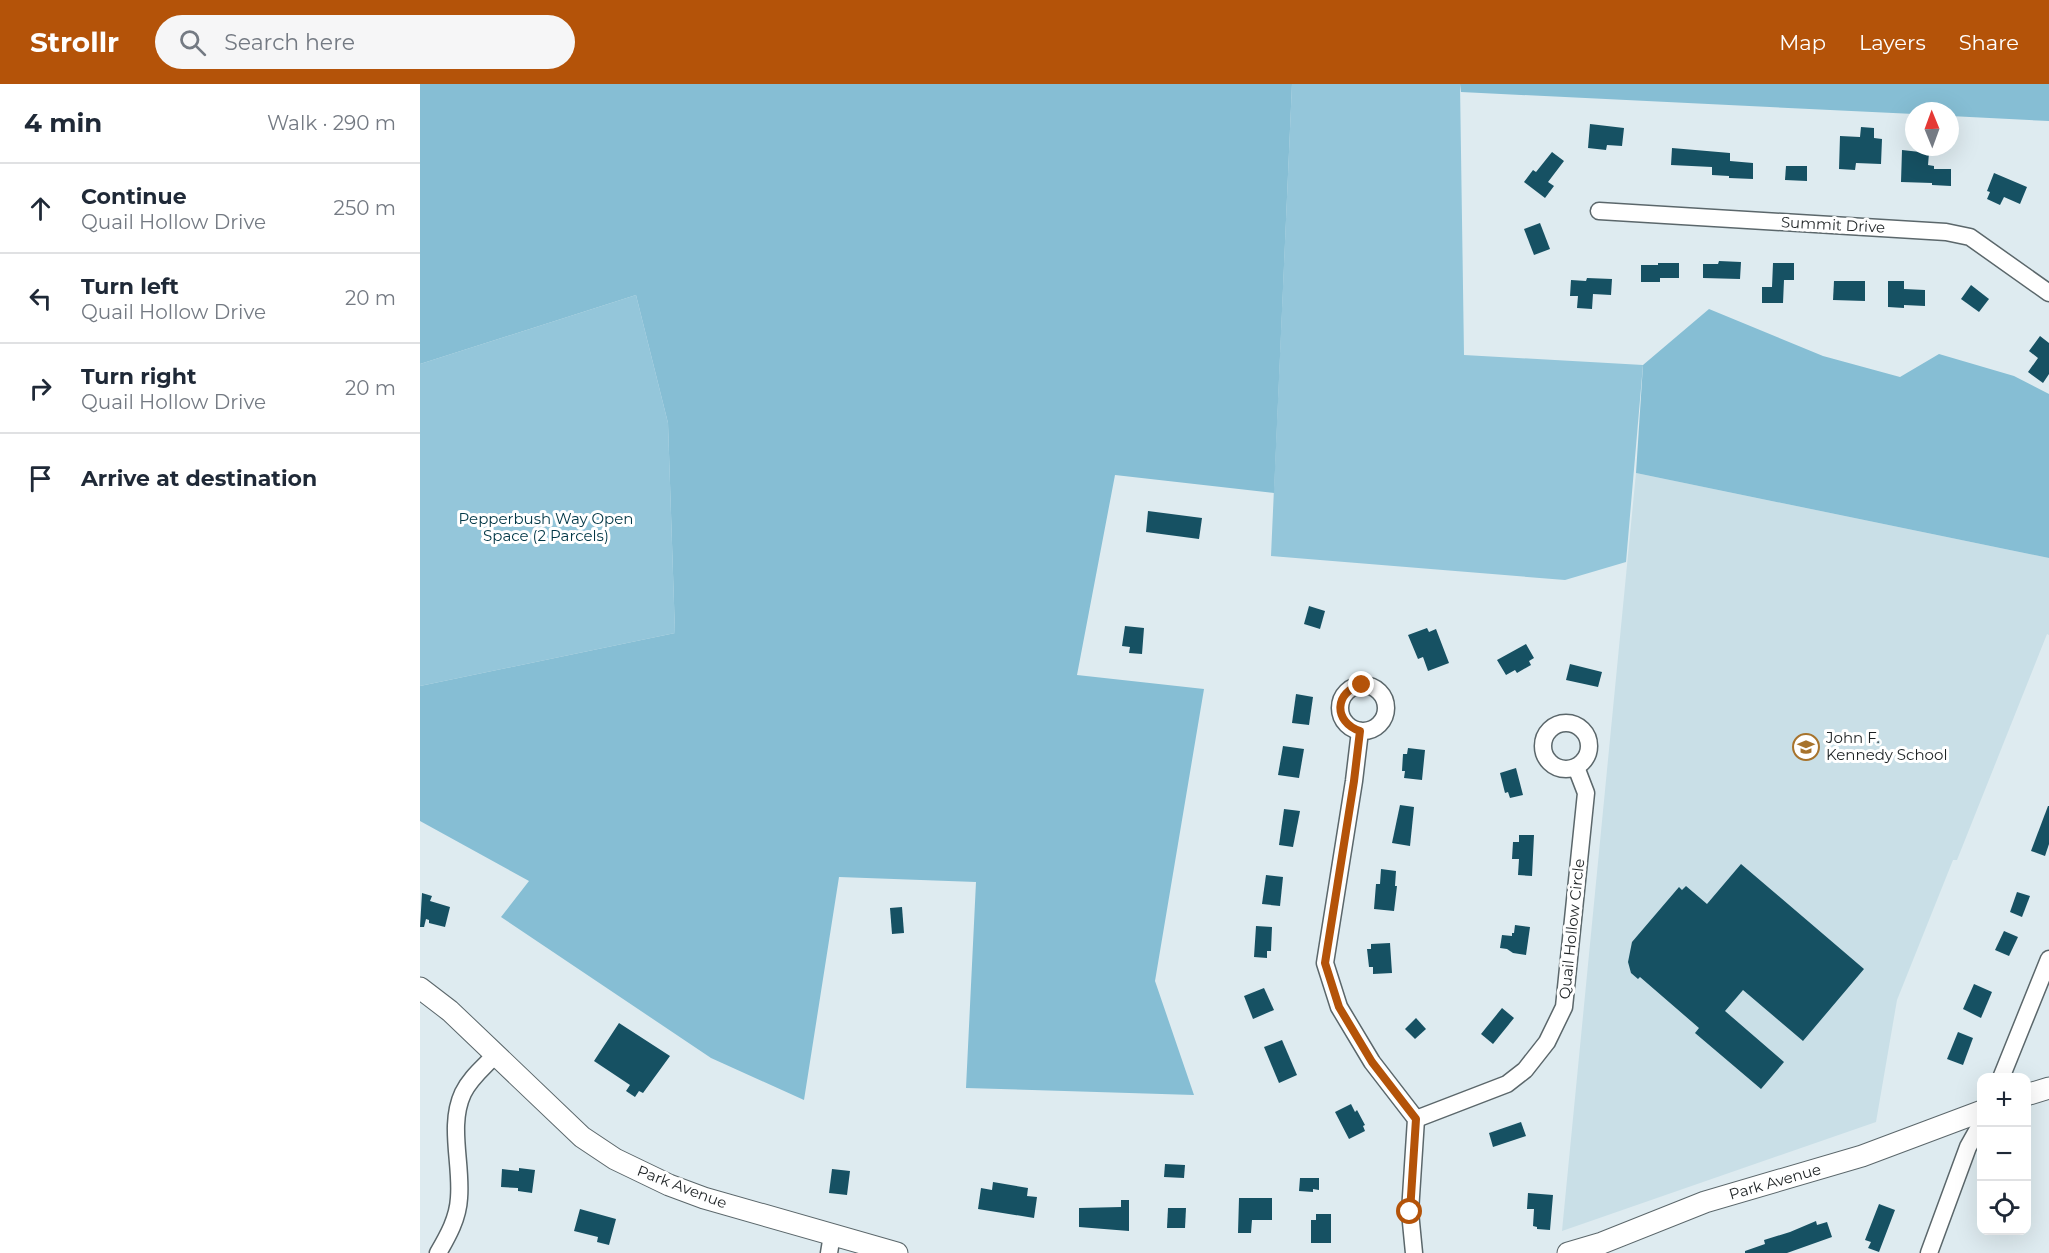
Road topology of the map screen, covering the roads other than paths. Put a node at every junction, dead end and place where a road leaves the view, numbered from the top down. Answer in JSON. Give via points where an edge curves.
{"nodes":[{"id":1,"x":1599,"y":211,"type":"dead end"},
{"id":2,"x":2049,"y":293,"type":"edge"},
{"id":3,"x":1360,"y":731,"type":"dead end"},
{"id":4,"x":1575,"y":767,"type":"dead end"},
{"id":5,"x":2049,"y":959,"type":"edge"},
{"id":6,"x":420,"y":988,"type":"edge"},
{"id":7,"x":495,"y":1055,"type":"junction"},
{"id":8,"x":2003,"y":1073,"type":"edge"},
{"id":9,"x":2049,"y":1088,"type":"edge"},
{"id":10,"x":2031,"y":1093,"type":"edge"},
{"id":11,"x":1977,"y":1113,"type":"edge"},
{"id":12,"x":1416,"y":1119,"type":"junction"},
{"id":13,"x":1979,"y":1127,"type":"edge"},
{"id":14,"x":830,"y":1244,"type":"edge"},
{"id":15,"x":438,"y":1253,"type":"edge"},
{"id":16,"x":897,"y":1253,"type":"edge"},
{"id":17,"x":1414,"y":1253,"type":"edge"},
{"id":18,"x":1568,"y":1253,"type":"edge"},
{"id":19,"x":1929,"y":1253,"type":"edge"}],
"edges":[{"from":1,"to":2,"type":"street","name":"Summit Drive","via":[[1946,231],[1970,237]]},
{"from":3,"to":12,"type":"street","via":[[1325,963],[1339,1007],[1372,1062]]},
{"from":4,"to":12,"type":"street","name":"Quail Hollow Circle","via":[[1586,793],[1564,1007],[1547,1042],[1525,1071],[1507,1084]]},
{"from":5,"to":8,"type":"street"},
{"from":6,"to":7,"type":"main road","name":"Park Avenue"},
{"from":7,"to":14,"type":"main road","name":"Park Avenue","via":[[582,1137],[642,1173]]},
{"from":7,"to":15,"type":"street","via":[[468,1082],[461,1095],[456,1129],[459,1197],[456,1215]]},
{"from":9,"to":10,"type":"main road"},
{"from":11,"to":18,"type":"main road","name":"Park Avenue","via":[[1830,1166],[1705,1202]]},
{"from":12,"to":17,"type":"street","via":[[1410,1212]]},
{"from":13,"to":19,"type":"street","via":[[1968,1147]]},
{"from":14,"to":16,"type":"main road","name":"Park Avenue"}]}
